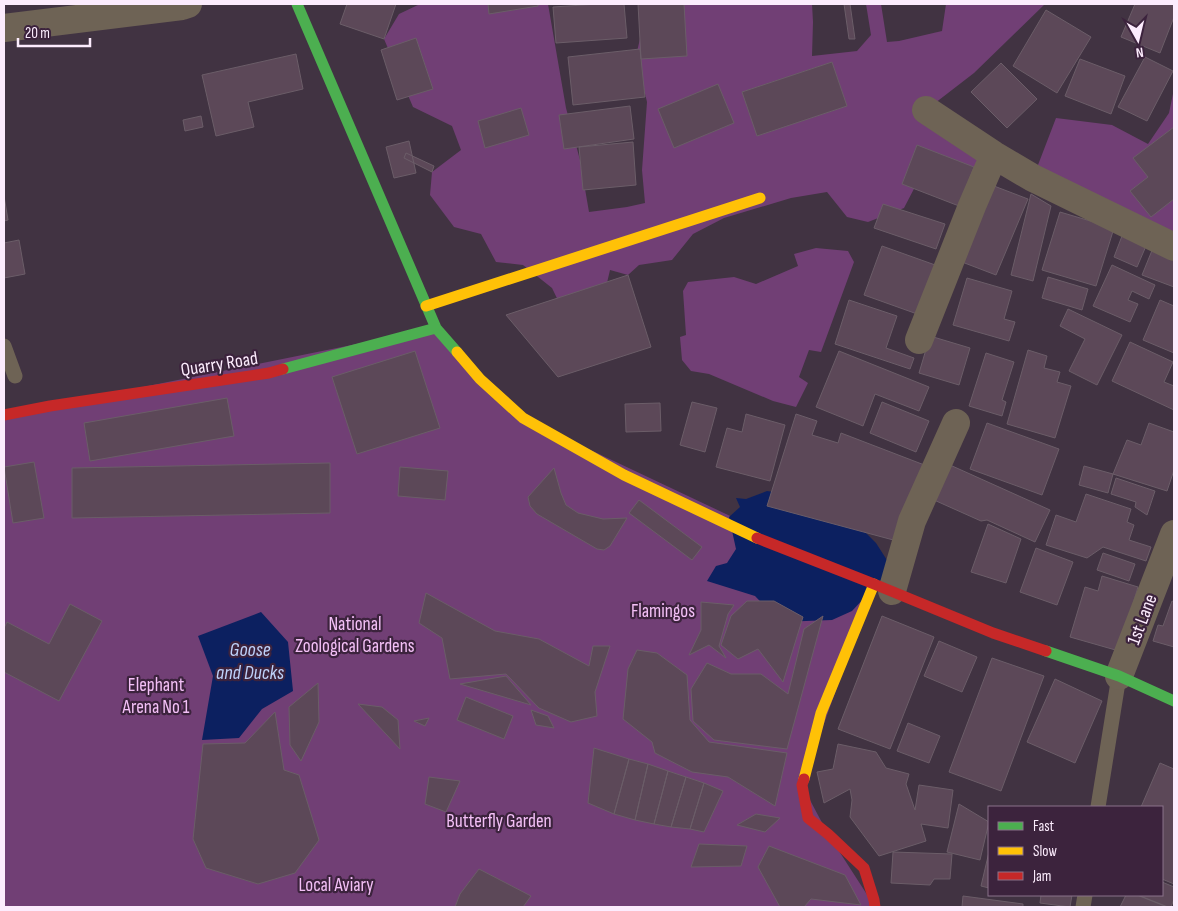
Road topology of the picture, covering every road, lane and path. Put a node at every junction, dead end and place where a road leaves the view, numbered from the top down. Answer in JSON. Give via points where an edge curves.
{"nodes":[{"id":1,"x":188,"y":4,"type":"edge"},
{"id":2,"x":298,"y":4,"type":"edge"},
{"id":3,"x":10,"y":32,"type":"edge"},
{"id":4,"x":926,"y":110,"type":"dead end"},
{"id":5,"x":994,"y":155,"type":"junction"},
{"id":6,"x":760,"y":198,"type":"dead end"},
{"id":7,"x":1174,"y":247,"type":"edge"},
{"id":8,"x":426,"y":306,"type":"junction"},
{"id":9,"x":436,"y":328,"type":"junction"},
{"id":10,"x":919,"y":340,"type":"dead end"},
{"id":11,"x":4,"y":346,"type":"edge"},
{"id":12,"x":15,"y":376,"type":"dead end"},
{"id":13,"x":4,"y":415,"type":"edge"},
{"id":14,"x":956,"y":423,"type":"dead end"},
{"id":15,"x":1174,"y":534,"type":"edge"},
{"id":16,"x":883,"y":588,"type":"junction"},
{"id":17,"x":1119,"y":676,"type":"junction"},
{"id":18,"x":1174,"y":701,"type":"edge"},
{"id":19,"x":1098,"y":806,"type":"edge"},
{"id":20,"x":875,"y":907,"type":"edge"}],
"edges":[{"from":1,"to":3,"type":"street"},
{"from":2,"to":8,"type":"main road"},
{"from":4,"to":5,"type":"street"},
{"from":5,"to":7,"type":"street","via":[[1033,178]]},
{"from":5,"to":10,"type":"street"},
{"from":6,"to":8,"type":"main road"},
{"from":8,"to":9,"type":"main road"},
{"from":9,"to":13,"type":"main road","name":"Quarry Road","via":[[268,373]]},
{"from":9,"to":16,"type":"main road","via":[[480,379],[523,418],[624,475],[757,538]]},
{"from":11,"to":12,"type":"lane"},
{"from":14,"to":16,"type":"street"},
{"from":15,"to":17,"type":"street","name":"1st Lane"},
{"from":16,"to":17,"type":"main road","via":[[994,633]]},
{"from":16,"to":20,"type":"main road","via":[[821,713],[802,785],[808,818],[864,868]]},
{"from":17,"to":18,"type":"main road"},
{"from":17,"to":19,"type":"lane"}]}
